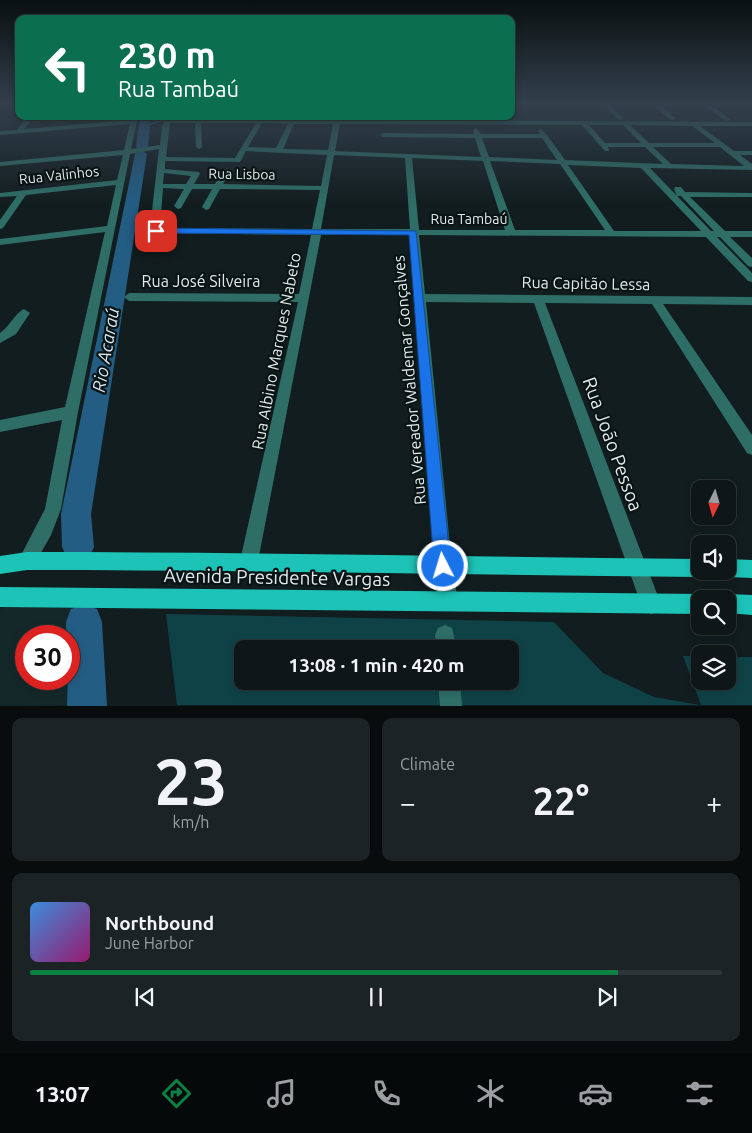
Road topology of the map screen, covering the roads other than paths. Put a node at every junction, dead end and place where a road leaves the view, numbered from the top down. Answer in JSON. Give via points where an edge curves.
{"nodes":[{"id":1,"x":132,"y":138,"type":"edge"},
{"id":2,"x":163,"y":138,"type":"edge"},
{"id":3,"x":199,"y":138,"type":"edge"},
{"id":4,"x":250,"y":138,"type":"edge"},
{"id":5,"x":285,"y":138,"type":"edge"},
{"id":6,"x":334,"y":138,"type":"edge"},
{"id":7,"x":383,"y":138,"type":"edge"},
{"id":8,"x":479,"y":138,"type":"edge"},
{"id":9,"x":546,"y":138,"type":"edge"},
{"id":10,"x":597,"y":138,"type":"edge"},
{"id":11,"x":641,"y":138,"type":"edge"},
{"id":12,"x":713,"y":138,"type":"edge"},
{"id":13,"x":603,"y":145,"type":"junction"},
{"id":14,"x":648,"y":145,"type":"junction"},
{"id":15,"x":722,"y":145,"type":"junction"},
{"id":16,"x":160,"y":147,"type":"junction"},
{"id":17,"x":199,"y":147,"type":"dead end"},
{"id":18,"x":244,"y":149,"type":"junction"},
{"id":19,"x":130,"y":150,"type":"junction"},
{"id":20,"x":279,"y":150,"type":"junction"},
{"id":21,"x":331,"y":152,"type":"junction"},
{"id":22,"x":733,"y":153,"type":"junction"},
{"id":23,"x":752,"y":154,"type":"edge"},
{"id":24,"x":382,"y":155,"type":"junction"},
{"id":25,"x":408,"y":156,"type":"junction"},
{"id":26,"x":0,"y":157,"type":"edge"},
{"id":27,"x":163,"y":159,"type":"junction"},
{"id":28,"x":486,"y":159,"type":"junction"},
{"id":29,"x":563,"y":162,"type":"junction"},
{"id":30,"x":0,"y":164,"type":"edge"},
{"id":31,"x":619,"y":165,"type":"junction"},
{"id":32,"x":644,"y":166,"type":"junction"},
{"id":33,"x":656,"y":166,"type":"junction"},
{"id":34,"x":670,"y":167,"type":"junction"},
{"id":35,"x":752,"y":168,"type":"edge"},
{"id":36,"x":162,"y":171,"type":"junction"},
{"id":37,"x":227,"y":171,"type":"dead end"},
{"id":38,"x":122,"y":182,"type":"junction"},
{"id":39,"x":160,"y":186,"type":"junction"},
{"id":40,"x":190,"y":186,"type":"junction"},
{"id":41,"x":218,"y":186,"type":"junction"},
{"id":42,"x":324,"y":188,"type":"junction"},
{"id":43,"x":23,"y":193,"type":"junction"},
{"id":44,"x":672,"y":194,"type":"junction"},
{"id":45,"x":684,"y":194,"type":"junction"},
{"id":46,"x":0,"y":195,"type":"edge"},
{"id":47,"x":752,"y":195,"type":"edge"},
{"id":48,"x":178,"y":206,"type":"dead end"},
{"id":49,"x":206,"y":207,"type":"dead end"},
{"id":50,"x":0,"y":226,"type":"edge"},
{"id":51,"x":112,"y":228,"type":"junction"},
{"id":52,"x":316,"y":233,"type":"junction"},
{"id":53,"x":413,"y":233,"type":"junction"},
{"id":54,"x":511,"y":233,"type":"junction"},
{"id":55,"x":612,"y":234,"type":"junction"},
{"id":56,"x":710,"y":234,"type":"junction"},
{"id":57,"x":724,"y":234,"type":"junction"},
{"id":58,"x":752,"y":234,"type":"edge"},
{"id":59,"x":0,"y":242,"type":"edge"},
{"id":60,"x":752,"y":264,"type":"edge"},
{"id":61,"x":752,"y":279,"type":"edge"},
{"id":62,"x":129,"y":297,"type":"dead end"},
{"id":63,"x":304,"y":298,"type":"junction"},
{"id":64,"x":420,"y":298,"type":"junction"},
{"id":65,"x":538,"y":299,"type":"junction"},
{"id":66,"x":655,"y":300,"type":"junction"},
{"id":67,"x":752,"y":301,"type":"edge"},
{"id":68,"x":24,"y":313,"type":"dead end"},
{"id":69,"x":0,"y":339,"type":"edge"},
{"id":70,"x":71,"y":412,"type":"junction"},
{"id":71,"x":0,"y":426,"type":"edge"},
{"id":72,"x":752,"y":448,"type":"edge"},
{"id":73,"x":27,"y":561,"type":"junction"},
{"id":74,"x":249,"y":561,"type":"junction"},
{"id":75,"x":0,"y":565,"type":"edge"},
{"id":76,"x":443,"y":566,"type":"junction"},
{"id":77,"x":637,"y":568,"type":"junction"},
{"id":78,"x":691,"y":568,"type":"edge"},
{"id":79,"x":736,"y":568,"type":"edge"},
{"id":80,"x":752,"y":568,"type":"edge"},
{"id":81,"x":1,"y":601,"type":"edge"},
{"id":82,"x":448,"y":601,"type":"junction"},
{"id":83,"x":651,"y":604,"type":"junction"},
{"id":84,"x":691,"y":604,"type":"edge"},
{"id":85,"x":736,"y":604,"type":"edge"},
{"id":86,"x":752,"y":604,"type":"edge"},
{"id":87,"x":450,"y":690,"type":"edge"},
{"id":88,"x":451,"y":706,"type":"edge"}],
"edges":[{"from":1,"to":19,"type":"street"},
{"from":2,"to":16,"type":"street"},
{"from":3,"to":17,"type":"street"},
{"from":4,"to":18,"type":"street"},
{"from":5,"to":20,"type":"street"},
{"from":6,"to":21,"type":"street","name":"Rua Albino Marques Nabeto"},
{"from":7,"to":24,"type":"street"},
{"from":8,"to":28,"type":"street"},
{"from":9,"to":29,"type":"street"},
{"from":10,"to":13,"type":"street"},
{"from":11,"to":14,"type":"street"},
{"from":12,"to":15,"type":"street"},
{"from":13,"to":14,"type":"street"},
{"from":13,"to":31,"type":"street"},
{"from":14,"to":15,"type":"street"},
{"from":14,"to":34,"type":"street"},
{"from":15,"to":22,"type":"street"},
{"from":16,"to":19,"type":"street"},
{"from":16,"to":27,"type":"street"},
{"from":18,"to":20,"type":"street"},
{"from":18,"to":27,"type":"street","via":[[237,160]]},
{"from":19,"to":26,"type":"street"},
{"from":19,"to":30,"type":"street"},
{"from":19,"to":38,"type":"street"},
{"from":20,"to":21,"type":"street"},
{"from":21,"to":24,"type":"street"},
{"from":21,"to":42,"type":"street","name":"Rua Albino Marques Nabeto"},
{"from":22,"to":23,"type":"street"},
{"from":22,"to":35,"type":"street"},
{"from":24,"to":25,"type":"street"},
{"from":25,"to":28,"type":"street"},
{"from":25,"to":53,"type":"street","name":"Rua Vereador Waldemar Gonçalves"},
{"from":27,"to":36,"type":"street"},
{"from":28,"to":29,"type":"street"},
{"from":28,"to":54,"type":"street"},
{"from":29,"to":31,"type":"street"},
{"from":29,"to":55,"type":"street"},
{"from":31,"to":32,"type":"street"},
{"from":32,"to":33,"type":"street"},
{"from":32,"to":44,"type":"street"},
{"from":33,"to":34,"type":"street"},
{"from":33,"to":45,"type":"street"},
{"from":34,"to":35,"type":"street"},
{"from":36,"to":39,"type":"street"},
{"from":36,"to":40,"type":"street","via":[[195,173]]},
{"from":37,"to":41,"type":"street"},
{"from":38,"to":43,"type":"street","name":"Rua Valinhos"},
{"from":38,"to":51,"type":"street"},
{"from":39,"to":40,"type":"street","name":"Rua Lisboa"},
{"from":39,"to":52,"type":"street","name":"Rua Tambaú","via":[[156,231]]},
{"from":40,"to":41,"type":"street","name":"Rua Lisboa"},
{"from":40,"to":48,"type":"street"},
{"from":41,"to":42,"type":"street","name":"Rua Lisboa"},
{"from":41,"to":49,"type":"street"},
{"from":42,"to":52,"type":"street","name":"Rua Albino Marques Nabeto"},
{"from":43,"to":46,"type":"street","name":"Rua Valinhos"},
{"from":43,"to":50,"type":"street"},
{"from":44,"to":45,"type":"street"},
{"from":44,"to":56,"type":"street"},
{"from":45,"to":47,"type":"street"},
{"from":45,"to":57,"type":"street"},
{"from":51,"to":59,"type":"street"},
{"from":51,"to":70,"type":"street"},
{"from":52,"to":53,"type":"street","name":"Rua Tambaú"},
{"from":52,"to":63,"type":"street","name":"Rua Albino Marques Nabeto"},
{"from":53,"to":54,"type":"street","name":"Rua Tambaú"},
{"from":53,"to":64,"type":"street","name":"Rua Vereador Waldemar Gonçalves"},
{"from":54,"to":55,"type":"street","name":"Rua Tambaú"},
{"from":55,"to":56,"type":"street","name":"Rua Tambaú"},
{"from":56,"to":57,"type":"street","name":"Rua Tambaú"},
{"from":56,"to":61,"type":"street"},
{"from":57,"to":58,"type":"street","name":"Rua Tambaú"},
{"from":57,"to":60,"type":"street"},
{"from":62,"to":63,"type":"street","name":"Rua José Silveira"},
{"from":63,"to":74,"type":"street","name":"Rua Albino Marques Nabeto"},
{"from":64,"to":65,"type":"street","name":"Rua Capitão Lessa"},
{"from":64,"to":76,"type":"street","name":"Rua Vereador Waldemar Gonçalves"},
{"from":65,"to":66,"type":"street","name":"Rua Capitão Lessa"},
{"from":65,"to":77,"type":"street","name":"Rua João Pessoa"},
{"from":66,"to":67,"type":"street","name":"Rua Capitão Lessa"},
{"from":66,"to":72,"type":"street"},
{"from":68,"to":69,"type":"street","via":[[12,331]]},
{"from":70,"to":71,"type":"street"},
{"from":70,"to":73,"type":"street","via":[[53,509]]},
{"from":73,"to":74,"type":"main road","name":"Avenida Presidente Vargas"},
{"from":73,"to":75,"type":"main road","name":"Avenida Presidente Vargas"},
{"from":74,"to":76,"type":"main road","name":"Avenida Presidente Vargas"},
{"from":76,"to":77,"type":"main road","name":"Avenida Presidente Vargas"},
{"from":76,"to":82,"type":"street","name":"Rua Vereador Waldemar Gonçalves"},
{"from":77,"to":78,"type":"main road","name":"Avenida Presidente Vargas"},
{"from":77,"to":83,"type":"street","name":"Rua João Pessoa"},
{"from":79,"to":80,"type":"main road"},
{"from":81,"to":82,"type":"main road","name":"Avenida Presidente Vargas"},
{"from":82,"to":83,"type":"main road","name":"Avenida Presidente Vargas"},
{"from":83,"to":84,"type":"main road","name":"Avenida Presidente Vargas"},
{"from":85,"to":86,"type":"main road"},
{"from":87,"to":88,"type":"street"}]}
